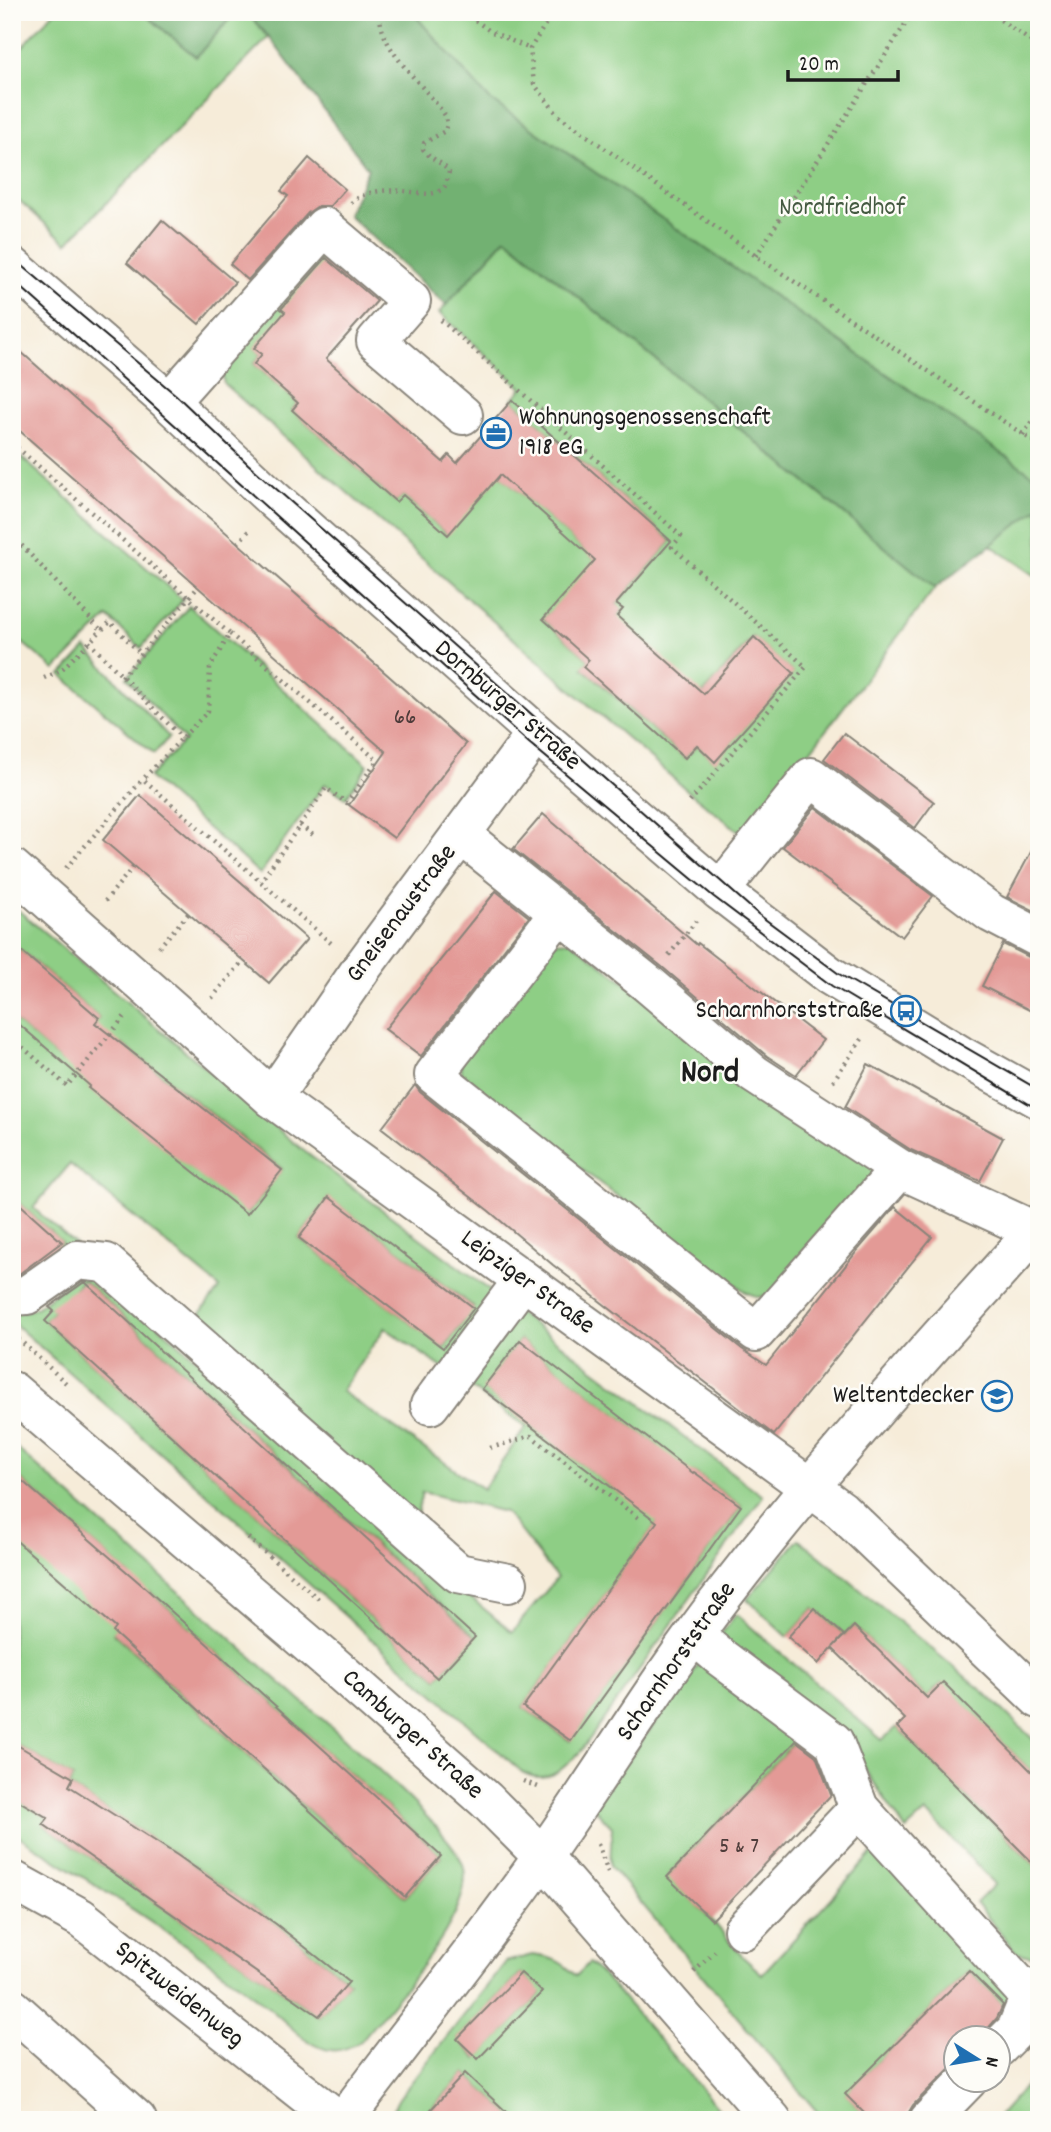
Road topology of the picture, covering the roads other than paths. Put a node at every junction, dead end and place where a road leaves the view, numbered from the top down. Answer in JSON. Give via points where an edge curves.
{"nodes":[{"id":1,"x":12,"y":266,"type":"edge"},
{"id":2,"x":169,"y":402,"type":"junction"},
{"id":3,"x":463,"y":415,"type":"dead end"},
{"id":4,"x":536,"y":733,"type":"junction"},
{"id":5,"x":461,"y":835,"type":"junction"},
{"id":6,"x":12,"y":868,"type":"edge"},
{"id":7,"x":720,"y":891,"type":"junction"},
{"id":8,"x":559,"y":913,"type":"junction"},
{"id":9,"x":1039,"y":938,"type":"edge"},
{"id":10,"x":272,"y":1098,"type":"junction"},
{"id":11,"x":1039,"y":1099,"type":"edge"},
{"id":12,"x":900,"y":1169,"type":"junction"},
{"id":13,"x":1037,"y":1229,"type":"edge"},
{"id":14,"x":523,"y":1280,"type":"junction"},
{"id":15,"x":12,"y":1296,"type":"edge"},
{"id":16,"x":12,"y":1391,"type":"edge"},
{"id":17,"x":430,"y":1405,"type":"dead end"},
{"id":18,"x":810,"y":1488,"type":"junction"},
{"id":19,"x":508,"y":1583,"type":"dead end"},
{"id":20,"x":694,"y":1635,"type":"junction"},
{"id":21,"x":1039,"y":1699,"type":"edge"},
{"id":22,"x":859,"y":1808,"type":"junction"},
{"id":23,"x":542,"y":1857,"type":"junction"},
{"id":24,"x":12,"y":1880,"type":"edge"},
{"id":25,"x":743,"y":1930,"type":"dead end"},
{"id":26,"x":1036,"y":1997,"type":"edge"},
{"id":27,"x":12,"y":2008,"type":"edge"},
{"id":28,"x":1012,"y":2034,"type":"edge"},
{"id":29,"x":954,"y":2094,"type":"edge"},
{"id":30,"x":137,"y":2120,"type":"edge"},
{"id":31,"x":338,"y":2120,"type":"edge"},
{"id":32,"x":344,"y":2120,"type":"edge"},
{"id":33,"x":772,"y":2120,"type":"edge"},
{"id":34,"x":929,"y":2120,"type":"edge"}],
"edges":[{"from":1,"to":2,"type":"street","name":"Dornburger Straße"},
{"from":2,"to":3,"type":"street","via":[[324,227],[411,301],[376,341]]},
{"from":2,"to":4,"type":"street","name":"Dornburger Straße"},
{"from":4,"to":5,"type":"street","name":"Gneisenaustraße"},
{"from":4,"to":7,"type":"street","name":"Dornburger Straße"},
{"from":5,"to":8,"type":"street"},
{"from":5,"to":10,"type":"street","name":"Gneisenaustraße"},
{"from":6,"to":10,"type":"street","name":"Leipziger Straße","via":[[82,929],[133,991],[190,1025]]},
{"from":7,"to":9,"type":"street","via":[[811,776],[991,914]]},
{"from":7,"to":11,"type":"street","name":"Dornburger Straße","via":[[830,975]]},
{"from":8,"to":12,"type":"street","via":[[754,1074]]},
{"from":8,"to":12,"type":"street","via":[[435,1075],[756,1332]]},
{"from":10,"to":14,"type":"street","name":"Leipziger Straße"},
{"from":12,"to":13,"type":"street"},
{"from":13,"to":18,"type":"street","name":"Scharnhorststraße"},
{"from":14,"to":17,"type":"street"},
{"from":14,"to":18,"type":"street","name":"Leipziger Straße"},
{"from":15,"to":19,"type":"street","via":[[27,1295],[77,1260],[106,1262],[457,1573]]},
{"from":16,"to":23,"type":"street","name":"Camburger Straße","via":[[343,1673],[486,1800]]},
{"from":18,"to":20,"type":"street","name":"Scharnhorststraße"},
{"from":18,"to":21,"type":"street","name":"Leipziger Straße","via":[[841,1510]]},
{"from":20,"to":22,"type":"street","via":[[834,1742]]},
{"from":20,"to":23,"type":"street","name":"Scharnhorststraße"},
{"from":22,"to":25,"type":"street"},
{"from":22,"to":26,"type":"street"},
{"from":23,"to":32,"type":"street","name":"Scharnhorststraße"},
{"from":23,"to":33,"type":"street","name":"Camburger Straße"},
{"from":24,"to":31,"type":"street","name":"Spitzweidenweg","via":[[81,1918]]},
{"from":26,"to":28,"type":"street"},
{"from":27,"to":30,"type":"street"},
{"from":29,"to":34,"type":"street"}]}
